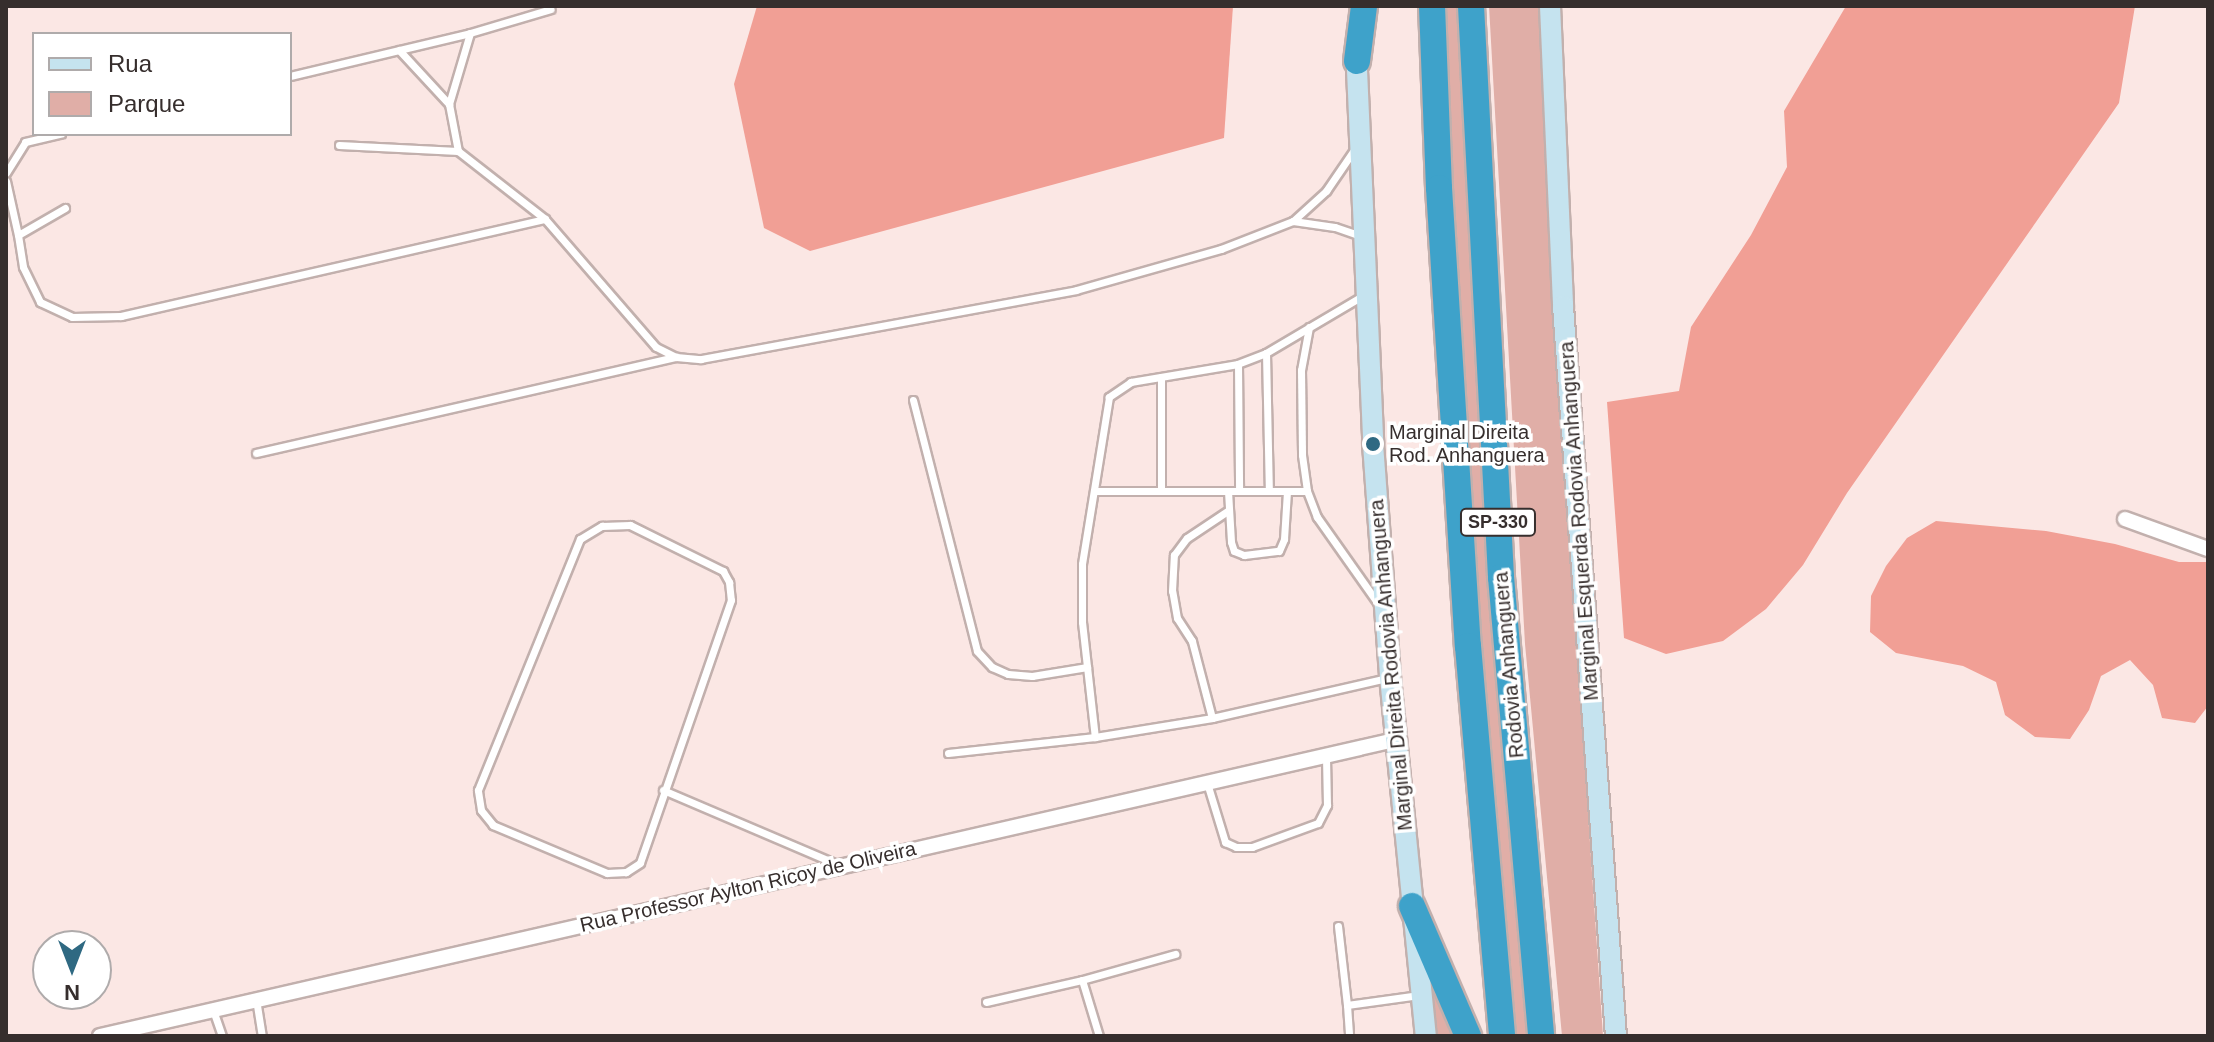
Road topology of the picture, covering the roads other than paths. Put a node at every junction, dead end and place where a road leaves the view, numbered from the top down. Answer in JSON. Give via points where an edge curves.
{"nodes":[{"id":1,"x":1354,"y":6,"type":"edge"},
{"id":2,"x":1364,"y":6,"type":"edge"},
{"id":3,"x":1432,"y":6,"type":"edge"},
{"id":4,"x":1471,"y":6,"type":"edge"},
{"id":5,"x":1550,"y":6,"type":"edge"},
{"id":6,"x":551,"y":9,"type":"dead end"},
{"id":7,"x":470,"y":33,"type":"junction"},
{"id":8,"x":399,"y":50,"type":"junction"},
{"id":9,"x":1357,"y":61,"type":"junction"},
{"id":10,"x":292,"y":76,"type":"edge"},
{"id":11,"x":449,"y":104,"type":"junction"},
{"id":12,"x":52,"y":136,"type":"edge"},
{"id":13,"x":1360,"y":142,"type":"junction"},
{"id":14,"x":339,"y":145,"type":"dead end"},
{"id":15,"x":458,"y":151,"type":"junction"},
{"id":16,"x":6,"y":173,"type":"edge"},
{"id":17,"x":6,"y":181,"type":"edge"},
{"id":18,"x":65,"y":208,"type":"dead end"},
{"id":19,"x":545,"y":219,"type":"junction"},
{"id":20,"x":1293,"y":221,"type":"junction"},
{"id":21,"x":18,"y":235,"type":"junction"},
{"id":22,"x":1363,"y":237,"type":"junction"},
{"id":23,"x":1366,"y":294,"type":"junction"},
{"id":24,"x":1309,"y":327,"type":"junction"},
{"id":25,"x":1266,"y":353,"type":"junction"},
{"id":26,"x":676,"y":357,"type":"junction"},
{"id":27,"x":1238,"y":364,"type":"junction"},
{"id":28,"x":1161,"y":377,"type":"junction"},
{"id":29,"x":913,"y":400,"type":"dead end"},
{"id":30,"x":256,"y":453,"type":"dead end"},
{"id":31,"x":1094,"y":491,"type":"junction"},
{"id":32,"x":1161,"y":491,"type":"junction"},
{"id":33,"x":1228,"y":491,"type":"junction"},
{"id":34,"x":1239,"y":491,"type":"junction"},
{"id":35,"x":1269,"y":491,"type":"junction"},
{"id":36,"x":1287,"y":491,"type":"junction"},
{"id":37,"x":1307,"y":491,"type":"junction"},
{"id":38,"x":1229,"y":510,"type":"junction"},
{"id":39,"x":2125,"y":519,"type":"dead end"},
{"id":40,"x":2208,"y":549,"type":"edge"},
{"id":41,"x":1385,"y":613,"type":"junction"},
{"id":42,"x":1087,"y":667,"type":"junction"},
{"id":43,"x":1390,"y":677,"type":"junction"},
{"id":44,"x":1212,"y":718,"type":"junction"},
{"id":45,"x":1095,"y":737,"type":"junction"},
{"id":46,"x":1395,"y":740,"type":"junction"},
{"id":47,"x":948,"y":753,"type":"dead end"},
{"id":48,"x":1326,"y":756,"type":"junction"},
{"id":49,"x":1207,"y":782,"type":"junction"},
{"id":50,"x":663,"y":790,"type":"junction"},
{"id":51,"x":841,"y":866,"type":"junction"},
{"id":52,"x":1412,"y":906,"type":"junction"},
{"id":53,"x":1338,"y":926,"type":"dead end"},
{"id":54,"x":1175,"y":954,"type":"dead end"},
{"id":55,"x":1082,"y":980,"type":"junction"},
{"id":56,"x":1421,"y":994,"type":"junction"},
{"id":57,"x":256,"y":999,"type":"junction"},
{"id":58,"x":986,"y":1002,"type":"dead end"},
{"id":59,"x":1347,"y":1005,"type":"junction"},
{"id":60,"x":213,"y":1010,"type":"junction"},
{"id":61,"x":100,"y":1036,"type":"edge"},
{"id":62,"x":222,"y":1036,"type":"edge"},
{"id":63,"x":262,"y":1036,"type":"edge"},
{"id":64,"x":1099,"y":1036,"type":"edge"},
{"id":65,"x":1349,"y":1036,"type":"edge"},
{"id":66,"x":1426,"y":1036,"type":"edge"},
{"id":67,"x":1468,"y":1036,"type":"edge"},
{"id":68,"x":1502,"y":1036,"type":"edge"},
{"id":69,"x":1541,"y":1036,"type":"edge"},
{"id":70,"x":1616,"y":1036,"type":"edge"}],
"edges":[{"from":1,"to":9,"type":"street","name":"Marginal Direita Rodovia Anhanguera"},
{"from":2,"to":9,"type":"highway"},
{"from":3,"to":68,"type":"highway","name":"Rodovia Anhanguera","number":"SP-330","via":[[1468,646]]},
{"from":4,"to":69,"type":"highway","name":"Rodovia Anhanguera","number":"SP-330","via":[[1501,577]]},
{"from":5,"to":70,"type":"street","name":"Marginal Esquerda Rodovia Anhanguera","via":[[1564,322]]},
{"from":6,"to":7,"type":"lane"},
{"from":7,"to":8,"type":"lane"},
{"from":7,"to":11,"type":"lane"},
{"from":8,"to":10,"type":"lane"},
{"from":8,"to":11,"type":"lane"},
{"from":9,"to":13,"type":"street","name":"Marginal Direita Rodovia Anhanguera"},
{"from":11,"to":15,"type":"lane"},
{"from":12,"to":16,"type":"lane","via":[[25,142]]},
{"from":13,"to":20,"type":"lane","via":[[1326,191]]},
{"from":13,"to":22,"type":"street","name":"Marginal Direita Rodovia Anhanguera"},
{"from":14,"to":15,"type":"lane"},
{"from":15,"to":19,"type":"lane"},
{"from":17,"to":21,"type":"lane"},
{"from":18,"to":21,"type":"lane"},
{"from":19,"to":21,"type":"lane","via":[[121,316],[72,317],[40,302],[23,267]]},
{"from":19,"to":26,"type":"lane","via":[[656,347]]},
{"from":20,"to":22,"type":"lane"},
{"from":20,"to":26,"type":"lane","via":[[1221,249],[1076,290],[701,359]]},
{"from":22,"to":23,"type":"street","name":"Marginal Direita Rodovia Anhanguera"},
{"from":23,"to":24,"type":"lane"},
{"from":23,"to":41,"type":"street","name":"Marginal Direita Rodovia Anhanguera"},
{"from":24,"to":25,"type":"lane"},
{"from":24,"to":37,"type":"lane","via":[[1301,370]]},
{"from":25,"to":27,"type":"lane"},
{"from":25,"to":35,"type":"lane"},
{"from":26,"to":30,"type":"lane"},
{"from":27,"to":28,"type":"lane"},
{"from":27,"to":34,"type":"lane"},
{"from":28,"to":31,"type":"lane","via":[[1131,382],[1109,397]]},
{"from":28,"to":32,"type":"lane"},
{"from":29,"to":42,"type":"lane","via":[[977,651],[1008,674],[1032,676]]},
{"from":31,"to":32,"type":"lane"},
{"from":31,"to":42,"type":"lane","via":[[1082,564]]},
{"from":32,"to":33,"type":"lane"},
{"from":33,"to":34,"type":"lane"},
{"from":33,"to":38,"type":"lane"},
{"from":34,"to":35,"type":"lane"},
{"from":35,"to":36,"type":"lane"},
{"from":36,"to":37,"type":"lane"},
{"from":36,"to":38,"type":"lane","via":[[1279,551],[1234,551]]},
{"from":37,"to":41,"type":"lane","via":[[1317,517]]},
{"from":38,"to":44,"type":"lane","via":[[1187,538],[1174,555],[1177,618],[1192,641]]},
{"from":39,"to":40,"type":"street"},
{"from":41,"to":43,"type":"street","name":"Marginal Direita Rodovia Anhanguera"},
{"from":42,"to":45,"type":"lane"},
{"from":43,"to":44,"type":"lane"},
{"from":43,"to":46,"type":"street","name":"Marginal Direita Rodovia Anhanguera"},
{"from":44,"to":45,"type":"lane"},
{"from":45,"to":47,"type":"lane"},
{"from":46,"to":48,"type":"street","name":"Rua Professor Aylton Ricoy de Oliveira"},
{"from":46,"to":52,"type":"street","name":"Marginal Direita Rodovia Anhanguera"},
{"from":48,"to":49,"type":"street","name":"Rua Professor Aylton Ricoy de Oliveira"},
{"from":48,"to":49,"type":"lane","via":[[1327,805],[1318,823],[1252,847],[1225,842]]},
{"from":49,"to":51,"type":"street","name":"Rua Professor Aylton Ricoy de Oliveira"},
{"from":50,"to":50,"type":"lane","via":[[731,600],[729,582],[723,571],[630,525],[602,526],[580,539],[478,790],[481,810],[493,825],[607,873],[626,872],[640,863]]},
{"from":50,"to":51,"type":"lane"},
{"from":51,"to":57,"type":"street","name":"Rua Professor Aylton Ricoy de Oliveira"},
{"from":52,"to":56,"type":"street","name":"Marginal Direita Rodovia Anhanguera"},
{"from":52,"to":67,"type":"highway"},
{"from":53,"to":59,"type":"lane"},
{"from":54,"to":55,"type":"lane"},
{"from":55,"to":58,"type":"lane"},
{"from":55,"to":64,"type":"lane"},
{"from":56,"to":59,"type":"lane"},
{"from":56,"to":66,"type":"street","name":"Marginal Direita Rodovia Anhanguera"},
{"from":57,"to":60,"type":"street","name":"Rua Professor Aylton Ricoy de Oliveira"},
{"from":57,"to":63,"type":"lane"},
{"from":59,"to":65,"type":"lane"},
{"from":60,"to":61,"type":"street","name":"Rua Professor Aylton Ricoy de Oliveira"},
{"from":60,"to":62,"type":"lane"}]}
